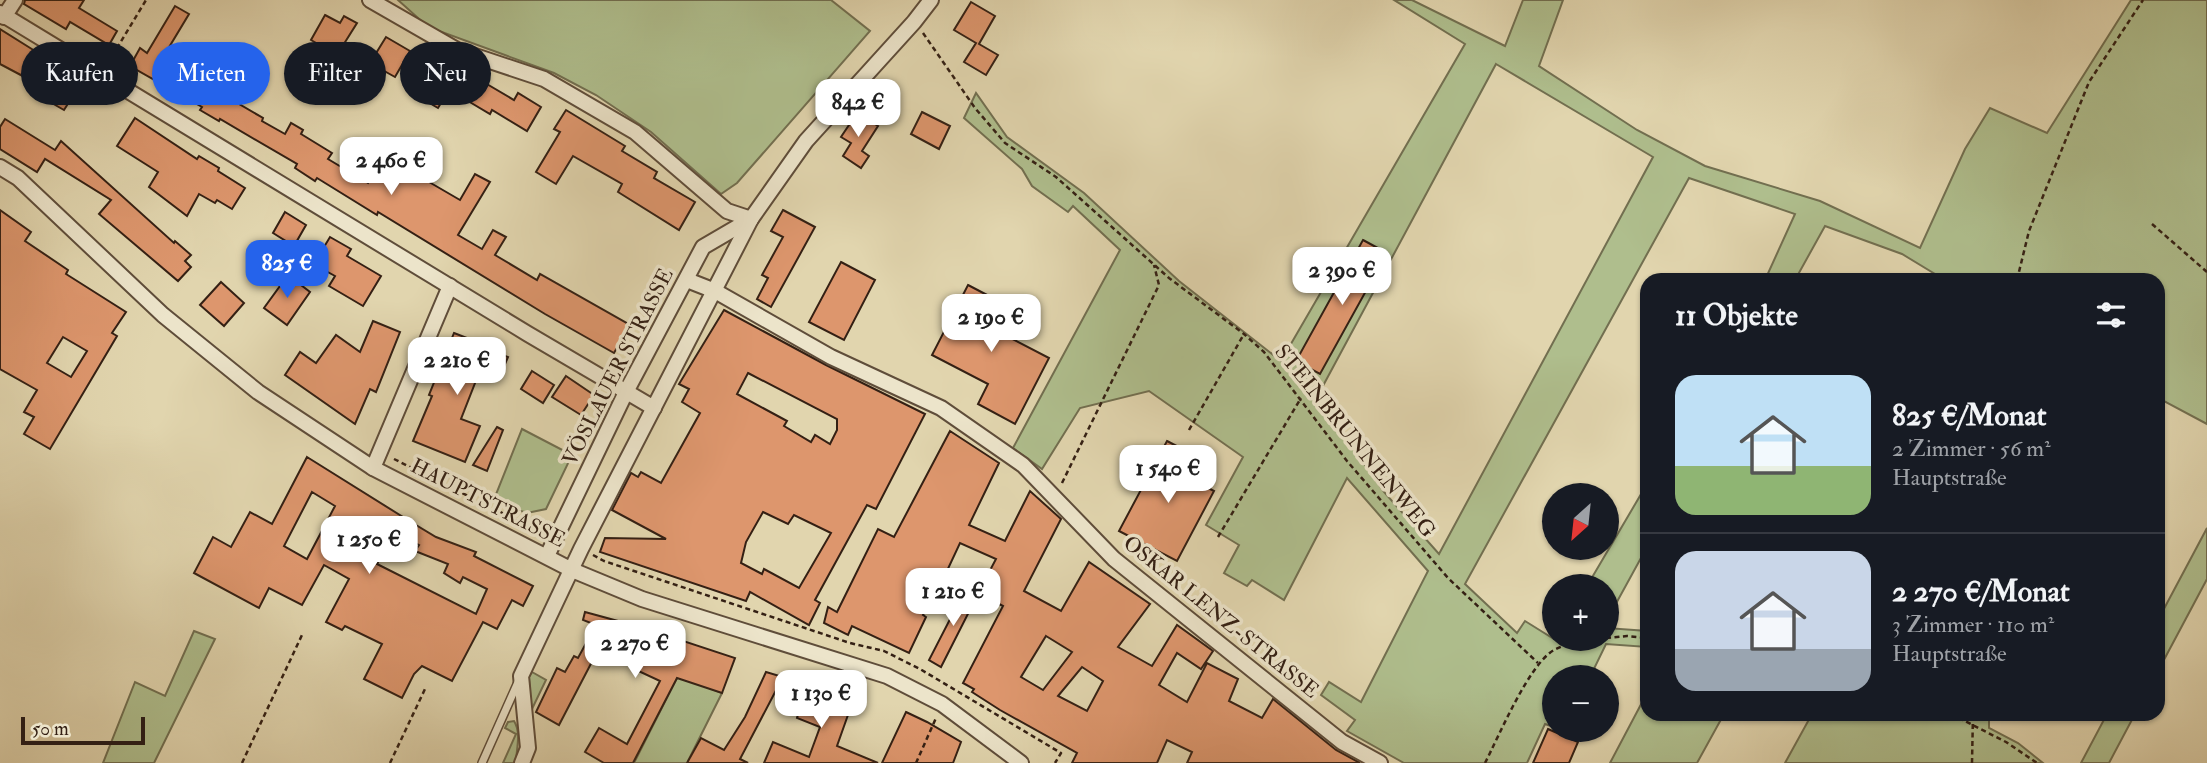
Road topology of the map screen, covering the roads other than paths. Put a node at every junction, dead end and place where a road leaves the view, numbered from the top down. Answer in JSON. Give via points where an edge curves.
{"nodes":[{"id":1,"x":15,"y":0,"type":"edge"},
{"id":2,"x":370,"y":0,"type":"edge"},
{"id":3,"x":931,"y":0,"type":"edge"},
{"id":4,"x":2,"y":15,"type":"edge"},
{"id":5,"x":0,"y":167,"type":"edge"},
{"id":6,"x":751,"y":219,"type":"junction"},
{"id":7,"x":687,"y":280,"type":"junction"},
{"id":8,"x":450,"y":286,"type":"junction"},
{"id":9,"x":715,"y":291,"type":"junction"},
{"id":10,"x":626,"y":392,"type":"junction"},
{"id":11,"x":654,"y":408,"type":"junction"},
{"id":12,"x":373,"y":468,"type":"junction"},
{"id":13,"x":547,"y":556,"type":"junction"},
{"id":14,"x":572,"y":570,"type":"junction"},
{"id":15,"x":521,"y":676,"type":"junction"},
{"id":16,"x":482,"y":763,"type":"edge"},
{"id":17,"x":522,"y":763,"type":"edge"},
{"id":18,"x":1021,"y":763,"type":"edge"},
{"id":19,"x":1380,"y":763,"type":"edge"}],
"edges":[{"from":1,"to":4,"type":"street"},
{"from":2,"to":6,"type":"street","via":[[457,50],[544,79],[635,132],[727,211]]},
{"from":3,"to":6,"type":"street","name":"VÖSLAUER STRASSE","via":[[806,141]]},
{"from":4,"to":8,"type":"street"},
{"from":5,"to":12,"type":"street","name":"HAUPTSTRASSE","via":[[18,178],[163,315],[258,392]]},
{"from":6,"to":7,"type":"street","name":"VÖSLAUER STRASSE","via":[[703,247]]},
{"from":6,"to":9,"type":"street","name":"VÖSLAUER STRASSE"},
{"from":7,"to":9,"type":"street","name":"OSKAR LENZ-STRASSE"},
{"from":7,"to":10,"type":"street","name":"VÖSLAUER STRASSE"},
{"from":8,"to":10,"type":"street"},
{"from":8,"to":12,"type":"street"},
{"from":9,"to":11,"type":"street","name":"VÖSLAUER STRASSE"},
{"from":9,"to":19,"type":"street","name":"OSKAR LENZ-STRASSE","via":[[831,357],[941,408],[1023,465],[1114,559],[1342,742]]},
{"from":10,"to":11,"type":"street"},
{"from":10,"to":13,"type":"street","name":"VÖSLAUER STRASSE"},
{"from":11,"to":14,"type":"street","name":"VÖSLAUER STRASSE"},
{"from":12,"to":13,"type":"street","name":"HAUPTSTRASSE"},
{"from":13,"to":14,"type":"street","name":"HAUPTSTRASSE"},
{"from":14,"to":15,"type":"street","name":"VÖSLAUER STRASSE"},
{"from":14,"to":18,"type":"street","name":"HAUPTSTRASSE","via":[[642,598],[887,676],[942,704]]},
{"from":15,"to":16,"type":"lane"},
{"from":15,"to":17,"type":"street","via":[[528,748]]}]}
